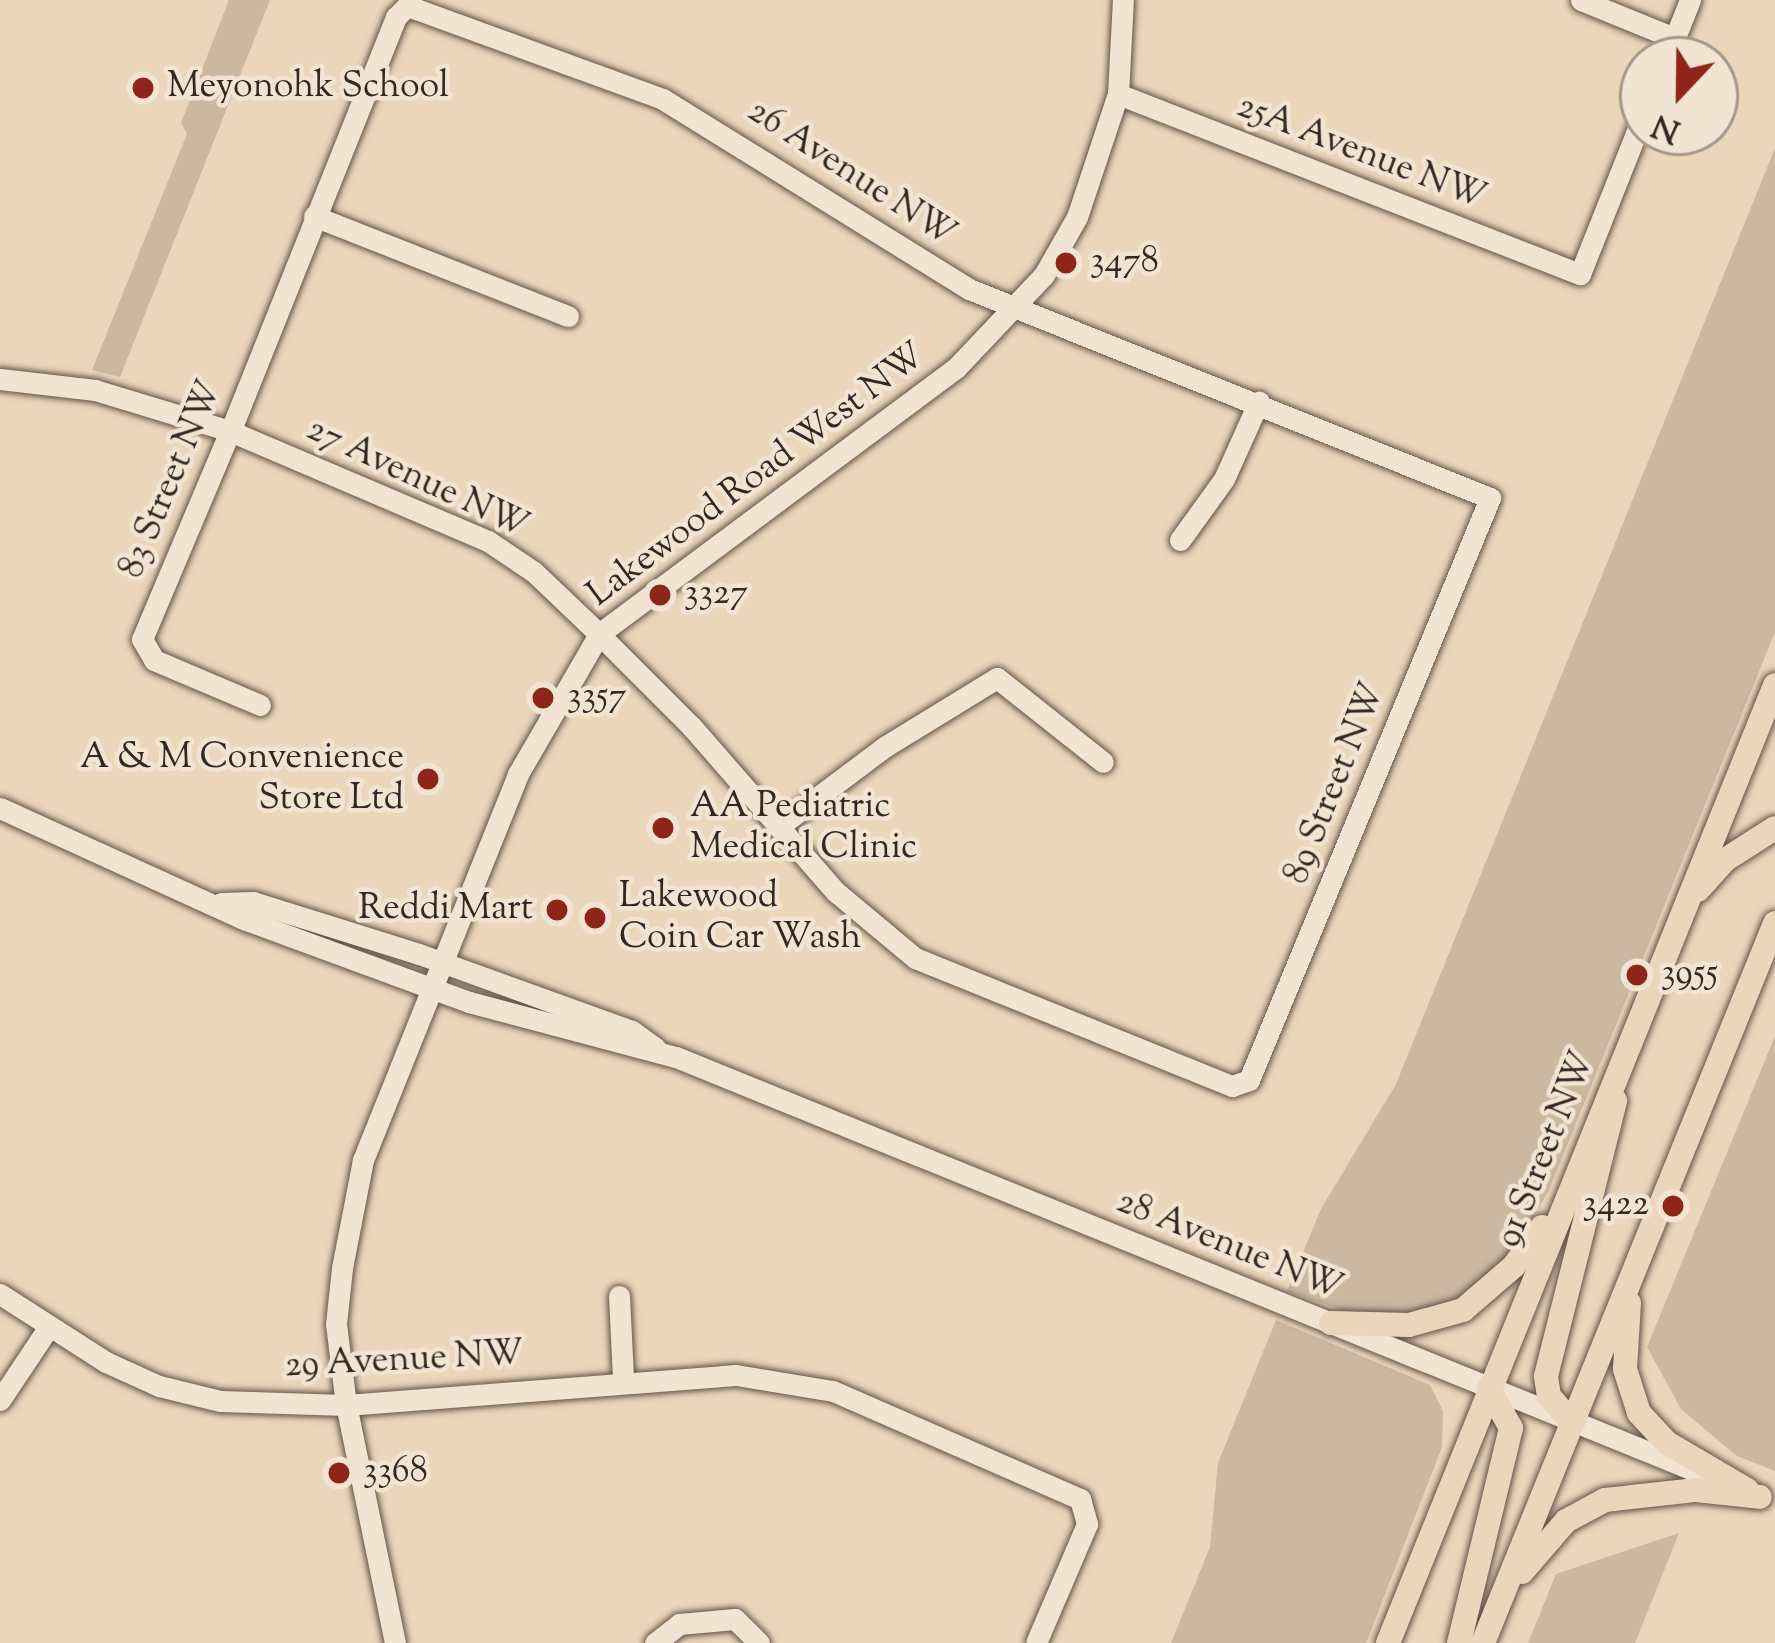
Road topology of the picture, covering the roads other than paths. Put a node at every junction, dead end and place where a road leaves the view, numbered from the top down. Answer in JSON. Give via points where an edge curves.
{"nodes":[{"id":1,"x":1123,"y":0,"type":"edge"},
{"id":2,"x":1581,"y":0,"type":"edge"},
{"id":3,"x":1690,"y":0,"type":"edge"},
{"id":4,"x":407,"y":6,"type":"joint"},
{"id":5,"x":1669,"y":36,"type":"edge"},
{"id":6,"x":1675,"y":36,"type":"edge"},
{"id":7,"x":1118,"y":94,"type":"junction"},
{"id":8,"x":1627,"y":156,"type":"edge"},
{"id":9,"x":314,"y":215,"type":"junction"},
{"id":10,"x":1016,"y":307,"type":"junction"},
{"id":11,"x":568,"y":316,"type":"dead end"},
{"id":12,"x":0,"y":379,"type":"edge"},
{"id":13,"x":1259,"y":401,"type":"junction"},
{"id":14,"x":230,"y":431,"type":"junction"},
{"id":15,"x":1490,"y":498,"type":"joint"},
{"id":16,"x":1180,"y":540,"type":"dead end"},
{"id":17,"x":599,"y":634,"type":"junction"},
{"id":18,"x":1775,"y":685,"type":"edge"},
{"id":19,"x":260,"y":705,"type":"dead end"},
{"id":20,"x":1103,"y":762,"type":"dead end"},
{"id":21,"x":0,"y":808,"type":"edge"},
{"id":22,"x":778,"y":827,"type":"junction"},
{"id":23,"x":1775,"y":828,"type":"edge"},
{"id":24,"x":220,"y":903,"type":"junction"},
{"id":25,"x":1775,"y":923,"type":"edge"},
{"id":26,"x":443,"y":962,"type":"junction"},
{"id":27,"x":1657,"y":970,"type":"junction"},
{"id":28,"x":431,"y":990,"type":"junction"},
{"id":29,"x":658,"y":1051,"type":"junction"},
{"id":30,"x":1626,"y":1052,"type":"junction"},
{"id":31,"x":1232,"y":1086,"type":"joint"},
{"id":32,"x":1578,"y":1162,"type":"junction"},
{"id":33,"x":1632,"y":1274,"type":"junction"},
{"id":34,"x":0,"y":1294,"type":"edge"},
{"id":35,"x":619,"y":1296,"type":"dead end"},
{"id":36,"x":1331,"y":1323,"type":"junction"},
{"id":37,"x":48,"y":1328,"type":"junction"},
{"id":38,"x":623,"y":1379,"type":"junction"},
{"id":39,"x":1490,"y":1389,"type":"junction"},
{"id":40,"x":0,"y":1400,"type":"edge"},
{"id":41,"x":346,"y":1405,"type":"junction"},
{"id":42,"x":1573,"y":1423,"type":"junction"},
{"id":43,"x":1767,"y":1500,"type":"edge"},
{"id":44,"x":1498,"y":1604,"type":"junction"},
{"id":45,"x":395,"y":1643,"type":"edge"},
{"id":46,"x":655,"y":1643,"type":"edge"},
{"id":47,"x":759,"y":1643,"type":"edge"},
{"id":48,"x":1036,"y":1643,"type":"edge"},
{"id":49,"x":1388,"y":1643,"type":"edge"},
{"id":50,"x":1459,"y":1643,"type":"edge"},
{"id":51,"x":1483,"y":1643,"type":"edge"}],
"edges":[{"from":1,"to":7,"type":"street","name":"Lakewood Road West NW"},
{"from":2,"to":5,"type":"street"},
{"from":3,"to":6,"type":"street"},
{"from":4,"to":9,"type":"street","name":"83 Street NW"},
{"from":4,"to":10,"type":"street","name":"26 Avenue NW","via":[[663,99],[969,290]]},
{"from":7,"to":8,"type":"street","name":"25A Avenue NW","via":[[1580,274]]},
{"from":7,"to":10,"type":"street","name":"Lakewood Road West NW","via":[[1077,217]]},
{"from":9,"to":11,"type":"street"},
{"from":9,"to":14,"type":"street","name":"83 Street NW"},
{"from":10,"to":13,"type":"street","name":"26 Avenue NW"},
{"from":10,"to":17,"type":"street","name":"Lakewood Road West NW","via":[[873,435]]},
{"from":12,"to":14,"type":"street","name":"27 Avenue NW","via":[[95,390]]},
{"from":13,"to":15,"type":"street","name":"26 Avenue NW"},
{"from":13,"to":16,"type":"street","via":[[1224,479]]},
{"from":14,"to":17,"type":"street","name":"27 Avenue NW","via":[[488,541]]},
{"from":14,"to":19,"type":"street","name":"83 Street NW","via":[[142,639],[154,660]]},
{"from":15,"to":31,"type":"street","name":"89 Street NW","via":[[1249,1080]]},
{"from":17,"to":22,"type":"street","name":"27 Avenue NW"},
{"from":17,"to":26,"type":"street","name":"Lakewood Road West NW","via":[[518,774]]},
{"from":18,"to":27,"type":"main road","name":"91 Street NW"},
{"from":20,"to":22,"type":"street","via":[[998,678],[886,746]]},
{"from":21,"to":24,"type":"street","name":"28 Avenue NW"},
{"from":22,"to":31,"type":"street","name":"27 Avenue NW","via":[[836,892],[915,958]]},
{"from":23,"to":27,"type":"main road","via":[[1701,885]]},
{"from":24,"to":26,"type":"street","name":"28 Avenue NW","via":[[253,902]]},
{"from":24,"to":28,"type":"street","name":"28 Avenue NW"},
{"from":25,"to":33,"type":"main road"},
{"from":26,"to":28,"type":"street","name":"Lakewood Road West NW"},
{"from":26,"to":29,"type":"street","name":"28 Avenue NW","via":[[632,1031]]},
{"from":27,"to":30,"type":"main road","name":"91 Street NW"},
{"from":28,"to":29,"type":"street","name":"28 Avenue NW"},
{"from":28,"to":41,"type":"street","name":"Lakewood Road West NW","via":[[364,1160],[349,1225],[335,1324]]},
{"from":29,"to":36,"type":"street","name":"28 Avenue NW"},
{"from":30,"to":32,"type":"main road","name":"91 Street NW"},
{"from":30,"to":42,"type":"main road","via":[[1546,1376],[1550,1396]]},
{"from":32,"to":36,"type":"main road","via":[[1526,1251],[1463,1310],[1409,1324]]},
{"from":32,"to":39,"type":"main road","name":"91 Street NW"},
{"from":33,"to":42,"type":"main road"},
{"from":33,"to":43,"type":"main road","via":[[1625,1370],[1639,1413],[1667,1443]]},
{"from":34,"to":37,"type":"street","name":"29 Avenue NW"},
{"from":35,"to":38,"type":"street"},
{"from":36,"to":39,"type":"street","name":"28 Avenue NW"},
{"from":37,"to":40,"type":"street"},
{"from":37,"to":41,"type":"street","name":"29 Avenue NW","via":[[160,1386],[220,1400]]},
{"from":38,"to":41,"type":"street","name":"29 Avenue NW"},
{"from":38,"to":48,"type":"street","name":"29 Avenue NW","via":[[736,1375],[832,1391],[1080,1499],[1087,1524]]},
{"from":39,"to":42,"type":"street","name":"28 Avenue NW"},
{"from":39,"to":49,"type":"main road","name":"91 Street NW"},
{"from":39,"to":50,"type":"main road","via":[[1511,1428]]},
{"from":41,"to":45,"type":"street","name":"Lakewood Road West NW"},
{"from":42,"to":43,"type":"street","name":"28 Avenue NW"},
{"from":42,"to":44,"type":"main road"},
{"from":43,"to":44,"type":"main road","via":[[1696,1490],[1587,1506],[1544,1542]]},
{"from":44,"to":51,"type":"main road"},
{"from":46,"to":47,"type":"street","via":[[680,1624],[735,1619]]}]}
